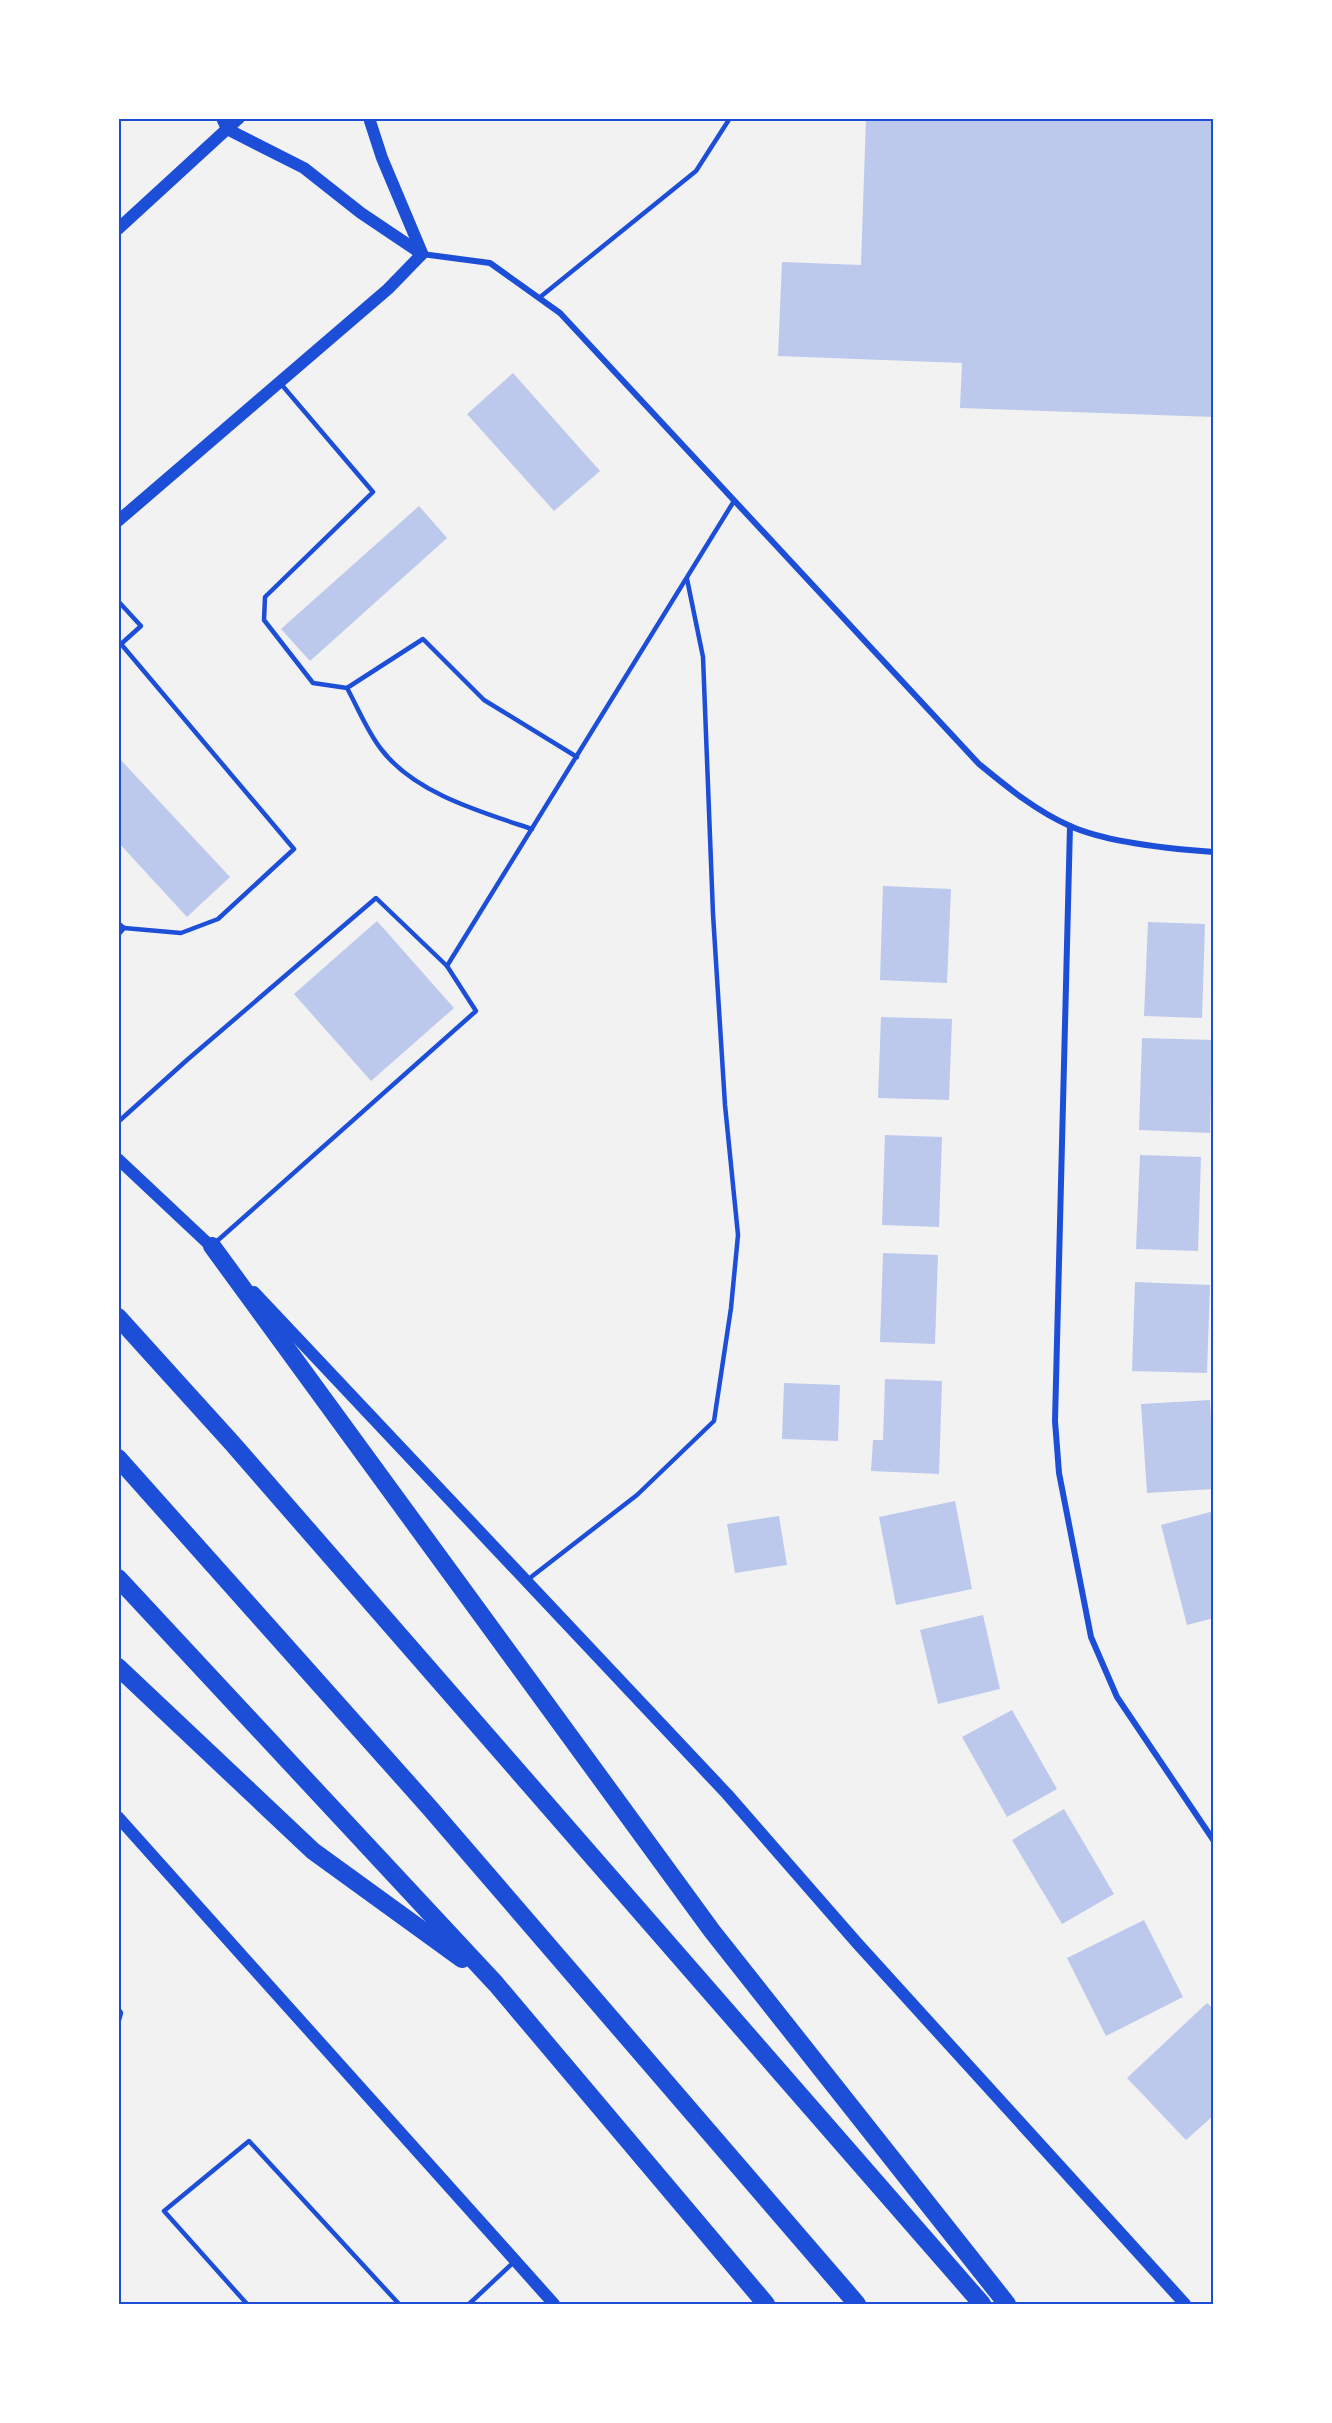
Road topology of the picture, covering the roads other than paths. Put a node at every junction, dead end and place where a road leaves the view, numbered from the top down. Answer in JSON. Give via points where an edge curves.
{"nodes":[{"id":1,"x":239,"y":118,"type":"edge"},
{"id":2,"x":369,"y":118,"type":"edge"},
{"id":3,"x":730,"y":118,"type":"edge"},
{"id":4,"x":225,"y":124,"type":"edge"},
{"id":5,"x":118,"y":229,"type":"edge"},
{"id":6,"x":422,"y":254,"type":"junction"},
{"id":7,"x":539,"y":298,"type":"junction"},
{"id":8,"x":280,"y":381,"type":"junction"},
{"id":9,"x":734,"y":501,"type":"junction"},
{"id":10,"x":118,"y":521,"type":"edge"},
{"id":11,"x":687,"y":579,"type":"junction"},
{"id":12,"x":118,"y":601,"type":"edge"},
{"id":13,"x":120,"y":645,"type":"edge"},
{"id":14,"x":347,"y":688,"type":"junction"},
{"id":15,"x":577,"y":757,"type":"junction"},
{"id":16,"x":1070,"y":826,"type":"junction"},
{"id":17,"x":532,"y":829,"type":"junction"},
{"id":18,"x":1214,"y":852,"type":"edge"},
{"id":19,"x":118,"y":923,"type":"edge"},
{"id":20,"x":124,"y":928,"type":"junction"},
{"id":21,"x":118,"y":935,"type":"edge"},
{"id":22,"x":447,"y":966,"type":"junction"},
{"id":23,"x":118,"y":1122,"type":"edge"},
{"id":24,"x":118,"y":1159,"type":"edge"},
{"id":25,"x":212,"y":1246,"type":"junction"},
{"id":26,"x":118,"y":1317,"type":"edge"},
{"id":27,"x":118,"y":1458,"type":"edge"},
{"id":28,"x":118,"y":1578,"type":"edge"},
{"id":29,"x":526,"y":1581,"type":"junction"},
{"id":30,"x":118,"y":1667,"type":"edge"},
{"id":31,"x":118,"y":1816,"type":"edge"},
{"id":32,"x":1214,"y":1841,"type":"edge"},
{"id":33,"x":496,"y":1984,"type":"junction"},
{"id":34,"x":118,"y":2008,"type":"edge"},
{"id":35,"x":118,"y":2024,"type":"edge"},
{"id":36,"x":515,"y":2261,"type":"junction"},
{"id":37,"x":247,"y":2304,"type":"edge"},
{"id":38,"x":399,"y":2304,"type":"edge"},
{"id":39,"x":469,"y":2304,"type":"edge"},
{"id":40,"x":554,"y":2304,"type":"edge"},
{"id":41,"x":766,"y":2304,"type":"edge"},
{"id":42,"x":857,"y":2304,"type":"edge"},
{"id":43,"x":982,"y":2304,"type":"edge"},
{"id":44,"x":1007,"y":2304,"type":"edge"},
{"id":45,"x":1185,"y":2304,"type":"edge"}],
"edges":[{"from":1,"to":4,"type":"main road"},
{"from":2,"to":6,"type":"main road"},
{"from":3,"to":7,"type":"lane","via":[[696,171]]},
{"from":4,"to":5,"type":"main road"},
{"from":4,"to":6,"type":"main road","via":[[304,168]]},
{"from":6,"to":7,"type":"street","via":[[490,263]]},
{"from":6,"to":8,"type":"main road","via":[[388,289]]},
{"from":7,"to":9,"type":"street","via":[[560,313]]},
{"from":8,"to":10,"type":"main road"},
{"from":8,"to":14,"type":"lane","via":[[373,492],[265,597],[264,620],[313,683]]},
{"from":9,"to":11,"type":"lane"},
{"from":9,"to":16,"type":"street","via":[[979,764],[1022,798]]},
{"from":11,"to":15,"type":"lane"},
{"from":11,"to":29,"type":"lane","via":[[703,657],[724,1106],[738,1235],[714,1421],[637,1495]]},
{"from":12,"to":13,"type":"lane","via":[[141,626]]},
{"from":13,"to":20,"type":"lane","via":[[294,849],[218,919],[181,933]]},
{"from":14,"to":15,"type":"lane","via":[[423,639],[484,700]]},
{"from":14,"to":17,"type":"lane","via":[[381,749],[416,782],[483,813]]},
{"from":15,"to":17,"type":"lane"},
{"from":16,"to":18,"type":"street","via":[[1125,841]]},
{"from":16,"to":32,"type":"street","via":[[1055,1421],[1059,1473],[1091,1637],[1117,1697]]},
{"from":17,"to":22,"type":"lane"},
{"from":19,"to":20,"type":"lane"},
{"from":20,"to":21,"type":"lane"},
{"from":22,"to":23,"type":"lane","via":[[376,898]]},
{"from":22,"to":25,"type":"lane","via":[[476,1011]]},
{"from":24,"to":25,"type":"main road"},
{"from":25,"to":29,"type":"main road"},
{"from":25,"to":44,"type":"highway","via":[[712,1931]]},
{"from":26,"to":43,"type":"highway"},
{"from":27,"to":42,"type":"highway","via":[[429,1807]]},
{"from":28,"to":33,"type":"highway"},
{"from":29,"to":45,"type":"main road","via":[[727,1794]]},
{"from":30,"to":33,"type":"highway","via":[[313,1851]]},
{"from":31,"to":36,"type":"main road"},
{"from":33,"to":41,"type":"highway"},
{"from":34,"to":35,"type":"lane","via":[[122,2013]]},
{"from":36,"to":39,"type":"lane"},
{"from":36,"to":40,"type":"main road"},
{"from":37,"to":38,"type":"lane","via":[[164,2211],[249,2141]]}]}
